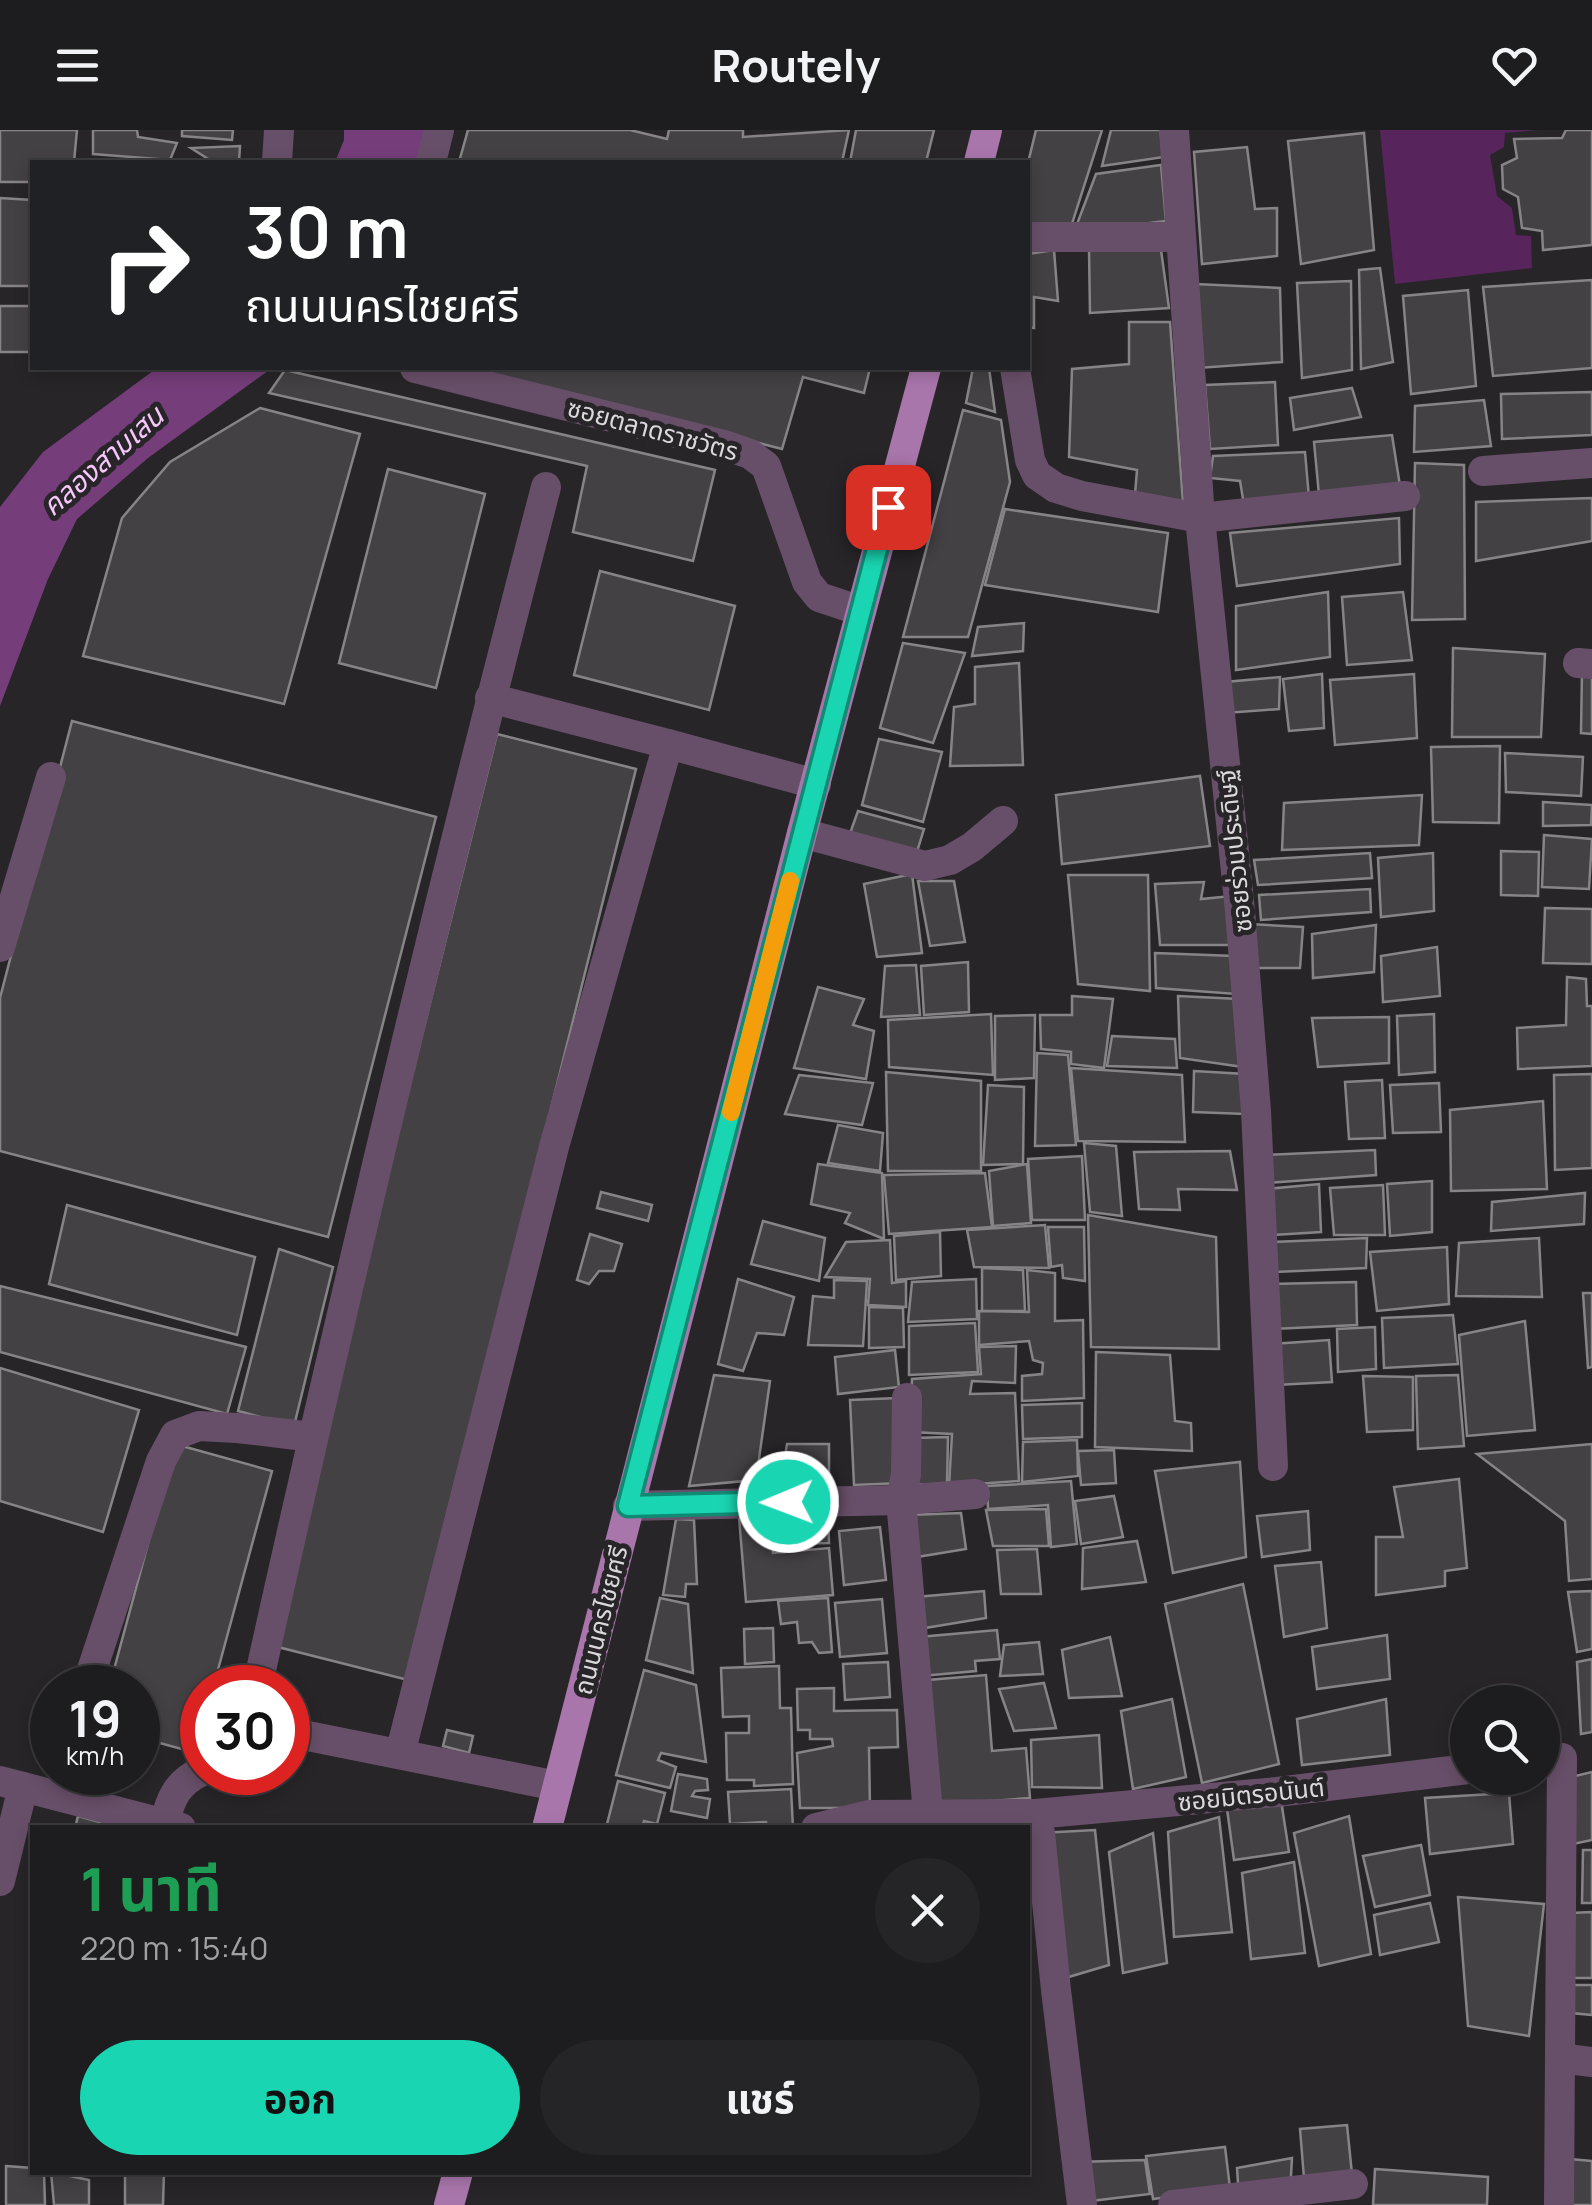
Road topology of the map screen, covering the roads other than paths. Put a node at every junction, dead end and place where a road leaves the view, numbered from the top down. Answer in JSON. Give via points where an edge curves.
{"nodes":[{"id":1,"x":279,"y":130,"type":"edge"},
{"id":2,"x":439,"y":130,"type":"edge"},
{"id":3,"x":987,"y":130,"type":"edge"},
{"id":4,"x":1174,"y":130,"type":"edge"},
{"id":5,"x":277,"y":160,"type":"edge"},
{"id":6,"x":432,"y":160,"type":"edge"},
{"id":7,"x":980,"y":160,"type":"edge"},
{"id":8,"x":1030,"y":237,"type":"edge"},
{"id":9,"x":1181,"y":237,"type":"junction"},
{"id":10,"x":423,"y":370,"type":"edge"},
{"id":11,"x":925,"y":370,"type":"edge"},
{"id":12,"x":1014,"y":370,"type":"edge"},
{"id":13,"x":1592,"y":464,"type":"edge"},
{"id":14,"x":1483,"y":471,"type":"dead end"},
{"id":15,"x":546,"y":488,"type":"dead end"},
{"id":16,"x":1406,"y":496,"type":"dead end"},
{"id":17,"x":1200,"y":518,"type":"junction"},
{"id":18,"x":861,"y":611,"type":"junction"},
{"id":19,"x":490,"y":698,"type":"junction"},
{"id":20,"x":668,"y":744,"type":"junction"},
{"id":21,"x":51,"y":777,"type":"dead end"},
{"id":22,"x":816,"y":784,"type":"junction"},
{"id":23,"x":1003,"y":821,"type":"dead end"},
{"id":24,"x":802,"y":834,"type":"junction"},
{"id":25,"x":0,"y":948,"type":"edge"},
{"id":26,"x":907,"y":1398,"type":"dead end"},
{"id":27,"x":312,"y":1437,"type":"junction"},
{"id":28,"x":1273,"y":1466,"type":"dead end"},
{"id":29,"x":975,"y":1494,"type":"dead end"},
{"id":30,"x":902,"y":1500,"type":"junction"},
{"id":31,"x":628,"y":1506,"type":"junction"},
{"id":32,"x":94,"y":1665,"type":"edge"},
{"id":33,"x":263,"y":1665,"type":"edge"},
{"id":34,"x":310,"y":1736,"type":"edge"},
{"id":35,"x":400,"y":1754,"type":"junction"},
{"id":36,"x":1565,"y":1758,"type":"edge"},
{"id":37,"x":1450,"y":1772,"type":"edge"},
{"id":38,"x":558,"y":1786,"type":"junction"},
{"id":39,"x":180,"y":1787,"type":"edge"},
{"id":40,"x":30,"y":1793,"type":"edge"},
{"id":41,"x":71,"y":1795,"type":"edge"},
{"id":42,"x":928,"y":1814,"type":"junction"},
{"id":43,"x":1035,"y":1814,"type":"junction"},
{"id":44,"x":173,"y":1825,"type":"edge"},
{"id":45,"x":548,"y":1825,"type":"edge"},
{"id":46,"x":828,"y":1825,"type":"edge"},
{"id":47,"x":0,"y":1881,"type":"edge"},
{"id":48,"x":1560,"y":2058,"type":"junction"},
{"id":49,"x":1592,"y":2062,"type":"edge"},
{"id":50,"x":457,"y":2175,"type":"edge"},
{"id":51,"x":1353,"y":2184,"type":"dead end"},
{"id":52,"x":449,"y":2205,"type":"edge"},
{"id":53,"x":1082,"y":2205,"type":"edge"},
{"id":54,"x":1173,"y":2205,"type":"edge"},
{"id":55,"x":1559,"y":2205,"type":"edge"}],
"edges":[{"from":1,"to":5,"type":"street"},
{"from":2,"to":6,"type":"street"},
{"from":3,"to":7,"type":"main road"},
{"from":4,"to":9,"type":"street","name":"ซอยร่วมประดิษฐ์"},
{"from":8,"to":9,"type":"street"},
{"from":9,"to":17,"type":"street","name":"ซอยร่วมประดิษฐ์"},
{"from":10,"to":18,"type":"street","name":"ซอยตลาดราชวัตร","via":[[750,454],[766,466],[807,582],[820,597]]},
{"from":11,"to":18,"type":"main road","name":"ถนนนครไชยศรี"},
{"from":12,"to":17,"type":"street","via":[[1038,475],[1082,496]]},
{"from":13,"to":14,"type":"street"},
{"from":15,"to":19,"type":"street"},
{"from":16,"to":17,"type":"street"},
{"from":17,"to":28,"type":"street","name":"ซอยร่วมประดิษฐ์","via":[[1256,1111]]},
{"from":18,"to":22,"type":"main road","name":"ถนนนครไชยศรี"},
{"from":19,"to":20,"type":"street"},
{"from":19,"to":27,"type":"street"},
{"from":20,"to":22,"type":"street"},
{"from":20,"to":35,"type":"street","via":[[554,1147]]},
{"from":21,"to":25,"type":"street"},
{"from":22,"to":24,"type":"main road","name":"ถนนนครไชยศรี"},
{"from":23,"to":24,"type":"street","via":[[950,860],[925,866]]},
{"from":24,"to":31,"type":"main road","name":"ถนนนครไชยศรี"},
{"from":26,"to":30,"type":"street"},
{"from":27,"to":32,"type":"street","via":[[200,1426],[175,1435]]},
{"from":27,"to":33,"type":"street"},
{"from":29,"to":30,"type":"street"},
{"from":30,"to":31,"type":"street"},
{"from":30,"to":42,"type":"street"},
{"from":31,"to":38,"type":"main road","name":"ถนนนครไชยศรี"},
{"from":34,"to":35,"type":"street"},
{"from":35,"to":38,"type":"street"},
{"from":36,"to":48,"type":"street"},
{"from":37,"to":43,"type":"street","name":"ซอยมิตรอนันต์"},
{"from":38,"to":45,"type":"main road","name":"ถนนนครไชยศรี"},
{"from":39,"to":44,"type":"street","via":[[169,1804]]},
{"from":40,"to":47,"type":"street"},
{"from":41,"to":44,"type":"street"},
{"from":42,"to":43,"type":"street","name":"ซอยมิตรอนันต์"},
{"from":42,"to":46,"type":"street","name":"ซอยมิตรอนันต์","via":[[869,1815]]},
{"from":43,"to":53,"type":"street"},
{"from":48,"to":49,"type":"street"},
{"from":48,"to":55,"type":"street"},
{"from":50,"to":52,"type":"main road"},
{"from":51,"to":54,"type":"street"}]}
